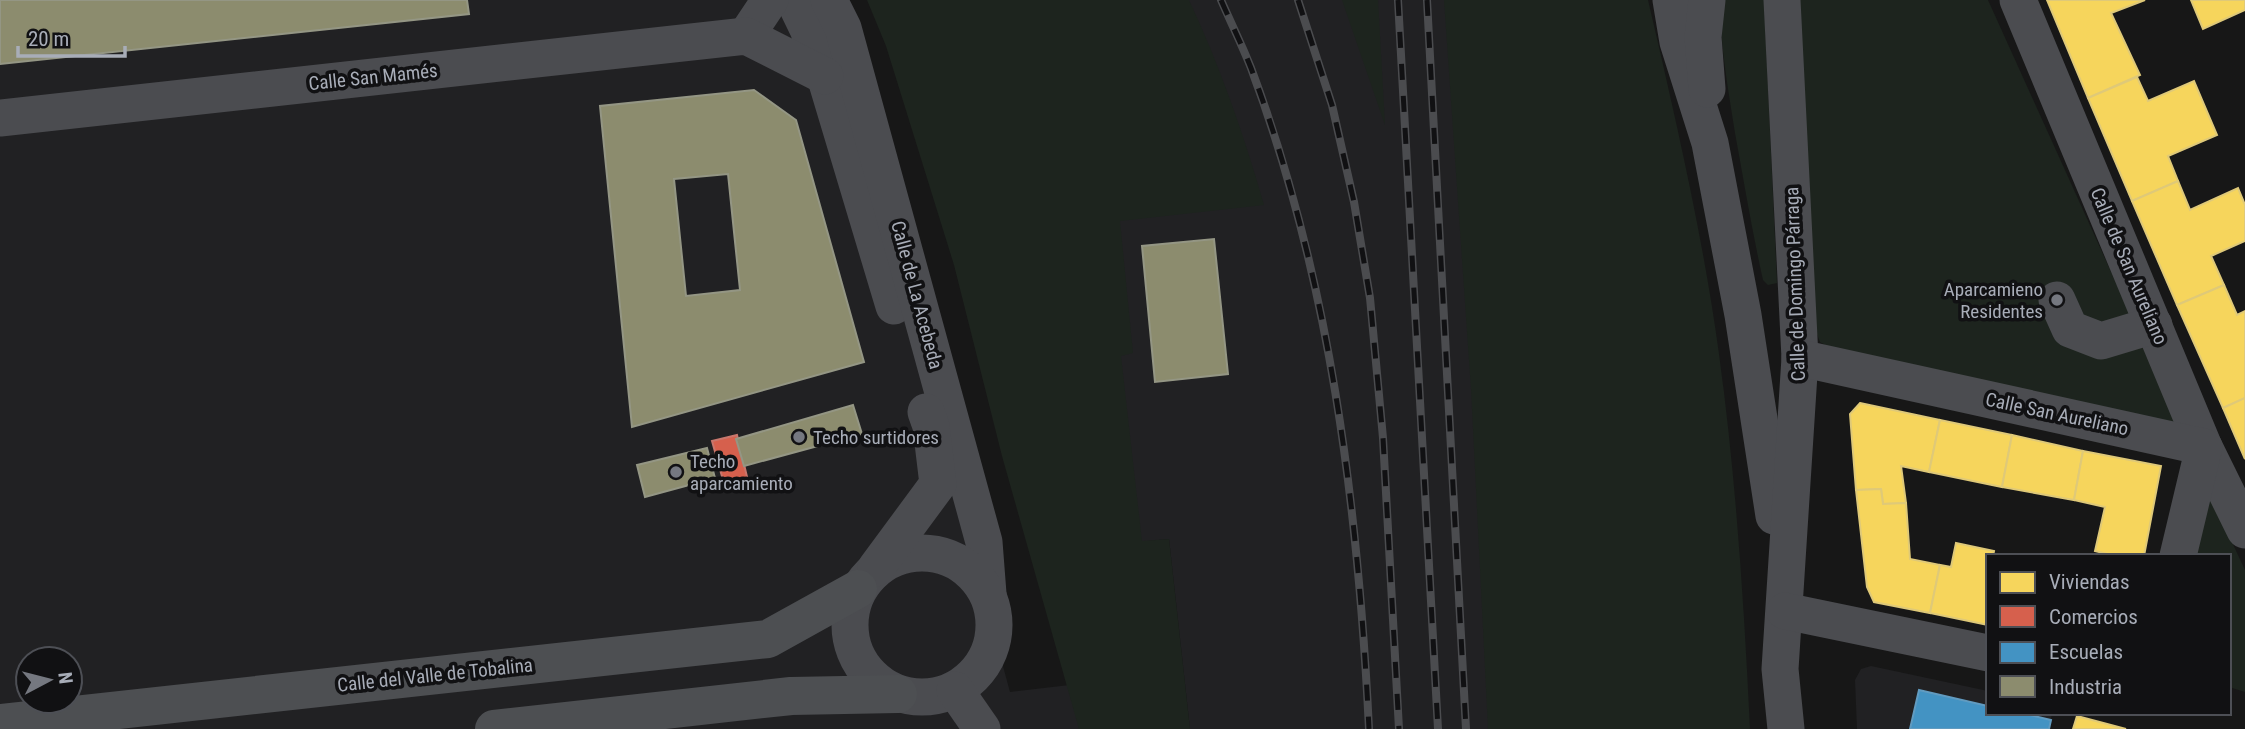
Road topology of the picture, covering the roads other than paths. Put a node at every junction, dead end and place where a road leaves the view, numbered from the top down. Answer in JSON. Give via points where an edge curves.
{"nodes":[{"id":1,"x":770,"y":0,"type":"edge"},
{"id":2,"x":794,"y":0,"type":"edge"},
{"id":3,"x":829,"y":0,"type":"edge"},
{"id":4,"x":1671,"y":0,"type":"edge"},
{"id":5,"x":1707,"y":0,"type":"edge"},
{"id":6,"x":1782,"y":0,"type":"edge"},
{"id":7,"x":2018,"y":0,"type":"edge"},
{"id":8,"x":746,"y":36,"type":"junction"},
{"id":9,"x":825,"y":76,"type":"junction"},
{"id":10,"x":0,"y":118,"type":"edge"},
{"id":11,"x":1710,"y":143,"type":"junction"},
{"id":12,"x":2057,"y":300,"type":"dead end"},
{"id":13,"x":2154,"y":325,"type":"junction"},
{"id":14,"x":1800,"y":358,"type":"junction"},
{"id":15,"x":2204,"y":447,"type":"junction"},
{"id":16,"x":2245,"y":530,"type":"edge"},
{"id":17,"x":2178,"y":554,"type":"edge"},
{"id":18,"x":867,"y":578,"type":"junction"},
{"id":19,"x":988,"y":594,"type":"junction"},
{"id":20,"x":1785,"y":611,"type":"junction"},
{"id":21,"x":1986,"y":653,"type":"edge"},
{"id":22,"x":955,"y":690,"type":"junction"},
{"id":23,"x":898,"y":694,"type":"junction"},
{"id":24,"x":0,"y":723,"type":"edge"},
{"id":25,"x":494,"y":729,"type":"edge"},
{"id":26,"x":982,"y":729,"type":"edge"},
{"id":27,"x":1786,"y":729,"type":"edge"}],
"edges":[{"from":1,"to":8,"type":"street"},
{"from":2,"to":9,"type":"street","name":"Calle de La Acebeda"},
{"from":3,"to":19,"type":"street","name":"Calle de La Acebeda","via":[[843,28],[984,542]]},
{"from":4,"to":11,"type":"street","name":"Calle de Domingo Párraga","via":[[1678,42]]},
{"from":5,"to":11,"type":"street","name":"Calle de Domingo Párraga","via":[[1703,37]]},
{"from":6,"to":14,"type":"street","name":"Calle de Domingo Párraga"},
{"from":7,"to":13,"type":"street","name":"Calle de San Aureliano"},
{"from":8,"to":9,"type":"street"},
{"from":8,"to":10,"type":"street","name":"Calle San Mamés"},
{"from":9,"to":18,"type":"street","name":"Calle de La Acebeda","via":[[931,426],[938,484]]},
{"from":11,"to":20,"type":"street","name":"Calle de Domingo Párraga","via":[[1744,315]]},
{"from":12,"to":13,"type":"street","via":[[2070,328],[2101,341]]},
{"from":13,"to":15,"type":"street","name":"Calle de San Aureliano"},
{"from":14,"to":15,"type":"street","name":"Calle San Aureliano"},
{"from":14,"to":20,"type":"street","name":"Calle de Domingo Párraga"},
{"from":15,"to":16,"type":"street","name":"Calle de San Aureliano"},
{"from":15,"to":17,"type":"street"},
{"from":18,"to":19,"type":"street","via":[[893,557],[918,551],[944,555],[974,572]]},
{"from":18,"to":23,"type":"street","via":[[849,621],[852,648],[875,681]]},
{"from":18,"to":24,"type":"main road","name":"Calle del Valle de Tobalina","via":[[768,639]]},
{"from":19,"to":22,"type":"street","via":[[995,623],[986,660]]},
{"from":20,"to":21,"type":"street"},
{"from":20,"to":27,"type":"street","name":"Calle de Domingo Párraga","via":[[1780,669]]},
{"from":22,"to":23,"type":"street","via":[[923,698]]},
{"from":22,"to":26,"type":"street"},
{"from":23,"to":25,"type":"main road","via":[[791,696]]}]}
